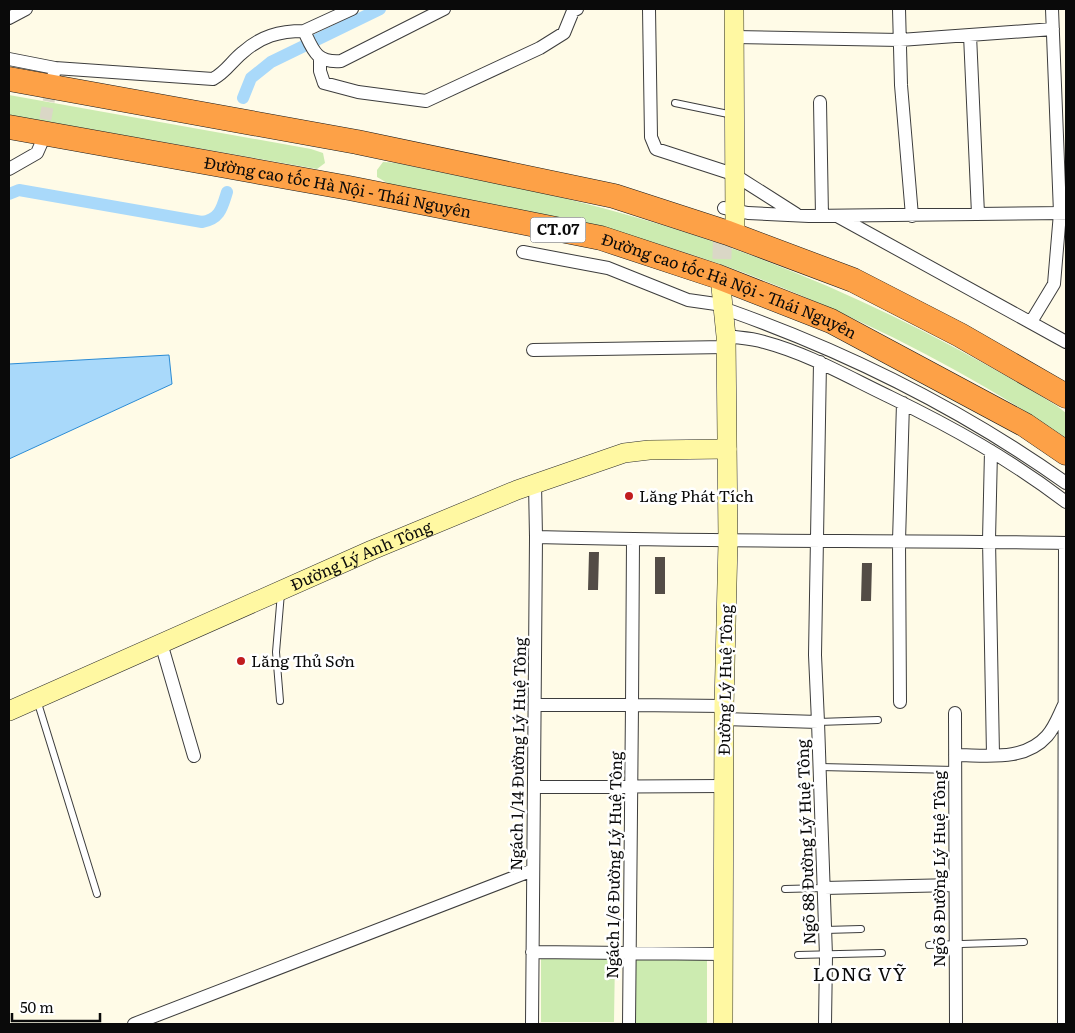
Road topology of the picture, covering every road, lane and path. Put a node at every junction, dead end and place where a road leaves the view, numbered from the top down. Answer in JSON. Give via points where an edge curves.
{"nodes":[{"id":1,"x":26,"y":9,"type":"edge"},
{"id":2,"x":352,"y":9,"type":"edge"},
{"id":3,"x":444,"y":9,"type":"edge"},
{"id":4,"x":577,"y":9,"type":"edge"},
{"id":5,"x":649,"y":9,"type":"edge"},
{"id":6,"x":734,"y":9,"type":"edge"},
{"id":7,"x":899,"y":9,"type":"edge"},
{"id":8,"x":1052,"y":9,"type":"edge"},
{"id":9,"x":9,"y":18,"type":"edge"},
{"id":10,"x":1053,"y":31,"type":"junction"},
{"id":11,"x":305,"y":33,"type":"junction"},
{"id":12,"x":1066,"y":34,"type":"edge"},
{"id":13,"x":970,"y":35,"type":"junction"},
{"id":14,"x":734,"y":37,"type":"junction"},
{"id":15,"x":900,"y":40,"type":"junction"},
{"id":16,"x":316,"y":54,"type":"junction"},
{"id":17,"x":9,"y":59,"type":"edge"},
{"id":18,"x":55,"y":68,"type":"junction"},
{"id":19,"x":9,"y":79,"type":"edge"},
{"id":20,"x":52,"y":83,"type":"tunnel mouth"},
{"id":21,"x":820,"y":102,"type":"dead end"},
{"id":22,"x":675,"y":103,"type":"dead end"},
{"id":23,"x":734,"y":115,"type":"junction"},
{"id":24,"x":9,"y":126,"type":"edge"},
{"id":25,"x":41,"y":144,"type":"tunnel mouth"},
{"id":26,"x":9,"y":169,"type":"edge"},
{"id":27,"x":734,"y":174,"type":"junction"},
{"id":28,"x":1063,"y":213,"type":"edge"},
{"id":29,"x":978,"y":214,"type":"junction"},
{"id":30,"x":798,"y":215,"type":"junction"},
{"id":31,"x":822,"y":216,"type":"junction"},
{"id":32,"x":836,"y":216,"type":"junction"},
{"id":33,"x":912,"y":216,"type":"junction"},
{"id":34,"x":730,"y":218,"type":"joint"},
{"id":35,"x":522,"y":252,"type":"dead end"},
{"id":36,"x":727,"y":298,"type":"junction"},
{"id":37,"x":1031,"y":322,"type":"junction"},
{"id":38,"x":726,"y":342,"type":"junction"},
{"id":39,"x":1066,"y":342,"type":"edge"},
{"id":40,"x":533,"y":350,"type":"dead end"},
{"id":41,"x":820,"y":362,"type":"junction"},
{"id":42,"x":1066,"y":396,"type":"edge"},
{"id":43,"x":903,"y":403,"type":"junction"},
{"id":44,"x":727,"y":449,"type":"junction"},
{"id":45,"x":991,"y":451,"type":"junction"},
{"id":46,"x":1066,"y":453,"type":"edge"},
{"id":47,"x":535,"y":483,"type":"junction"},
{"id":48,"x":1066,"y":483,"type":"edge"},
{"id":49,"x":1066,"y":502,"type":"edge"},
{"id":50,"x":536,"y":536,"type":"junction"},
{"id":51,"x":633,"y":540,"type":"junction"},
{"id":52,"x":816,"y":540,"type":"junction"},
{"id":53,"x":989,"y":540,"type":"junction"},
{"id":54,"x":899,"y":541,"type":"junction"},
{"id":55,"x":728,"y":542,"type":"junction"},
{"id":56,"x":1066,"y":542,"type":"edge"},
{"id":57,"x":281,"y":590,"type":"junction"},
{"id":58,"x":161,"y":643,"type":"junction"},
{"id":59,"x":36,"y":699,"type":"junction"},
{"id":60,"x":280,"y":701,"type":"dead end"},
{"id":61,"x":1066,"y":701,"type":"edge"},
{"id":62,"x":900,"y":702,"type":"dead end"},
{"id":63,"x":535,"y":705,"type":"junction"},
{"id":64,"x":632,"y":705,"type":"junction"},
{"id":65,"x":9,"y":711,"type":"edge"},
{"id":66,"x":724,"y":712,"type":"junction"},
{"id":67,"x":955,"y":714,"type":"dead end"},
{"id":68,"x":878,"y":720,"type":"dead end"},
{"id":69,"x":818,"y":722,"type":"junction"},
{"id":70,"x":1065,"y":749,"type":"edge"},
{"id":71,"x":955,"y":755,"type":"junction"},
{"id":72,"x":993,"y":755,"type":"junction"},
{"id":73,"x":194,"y":756,"type":"dead end"},
{"id":74,"x":820,"y":768,"type":"junction"},
{"id":75,"x":955,"y":770,"type":"junction"},
{"id":76,"x":723,"y":786,"type":"junction"},
{"id":77,"x":534,"y":787,"type":"junction"},
{"id":78,"x":631,"y":787,"type":"junction"},
{"id":79,"x":1066,"y":846,"type":"edge"},
{"id":80,"x":533,"y":870,"type":"junction"},
{"id":81,"x":955,"y":885,"type":"junction"},
{"id":82,"x":824,"y":888,"type":"junction"},
{"id":83,"x":785,"y":889,"type":"dead end"},
{"id":84,"x":97,"y":894,"type":"dead end"},
{"id":85,"x":861,"y":928,"type":"dead end"},
{"id":86,"x":825,"y":930,"type":"junction"},
{"id":87,"x":1065,"y":932,"type":"edge"},
{"id":88,"x":1024,"y":942,"type":"dead end"},
{"id":89,"x":956,"y":944,"type":"junction"},
{"id":90,"x":929,"y":945,"type":"dead end"},
{"id":91,"x":532,"y":952,"type":"junction"},
{"id":92,"x":629,"y":953,"type":"junction"},
{"id":93,"x":882,"y":953,"type":"dead end"},
{"id":94,"x":724,"y":954,"type":"junction"},
{"id":95,"x":798,"y":955,"type":"dead end"},
{"id":96,"x":826,"y":956,"type":"junction"},
{"id":97,"x":134,"y":1024,"type":"edge"},
{"id":98,"x":532,"y":1024,"type":"edge"},
{"id":99,"x":629,"y":1024,"type":"edge"},
{"id":100,"x":723,"y":1024,"type":"edge"},
{"id":101,"x":825,"y":1024,"type":"edge"},
{"id":102,"x":956,"y":1024,"type":"edge"},
{"id":103,"x":1064,"y":1024,"type":"edge"}],
"edges":[{"from":1,"to":9,"type":"street"},
{"from":2,"to":11,"type":"street"},
{"from":3,"to":16,"type":"street","via":[[341,61],[330,62]]},
{"from":4,"to":16,"type":"street","via":[[564,33],[540,48],[426,101],[358,92],[324,83]]},
{"from":5,"to":27,"type":"street","via":[[650,137],[656,149]]},
{"from":6,"to":14,"type":"main road"},
{"from":7,"to":15,"type":"street"},
{"from":8,"to":10,"type":"street"},
{"from":10,"to":12,"type":"street"},
{"from":10,"to":13,"type":"street"},
{"from":10,"to":28,"type":"street"},
{"from":11,"to":16,"type":"street"},
{"from":11,"to":18,"type":"street","via":[[281,31],[264,38],[242,53],[223,74],[206,80]]},
{"from":13,"to":15,"type":"street"},
{"from":13,"to":29,"type":"street"},
{"from":14,"to":15,"type":"street"},
{"from":14,"to":23,"type":"main road"},
{"from":15,"to":33,"type":"street"},
{"from":17,"to":18,"type":"street"},
{"from":18,"to":20,"type":"street"},
{"from":19,"to":42,"type":"highway","via":[[357,142],[614,196],[728,233],[853,280],[960,335]]},
{"from":21,"to":31,"type":"street"},
{"from":22,"to":23,"type":"lane"},
{"from":23,"to":27,"type":"main road"},
{"from":24,"to":46,"type":"highway","name":"Đường cao tốc Hà Nội - Thái Nguyên","number":"CT.07","via":[[601,238],[716,276],[831,321],[1025,425]]},
{"from":25,"to":26,"type":"street","via":[[36,154]]},
{"from":27,"to":30,"type":"street"},
{"from":27,"to":34,"type":"main road"},
{"from":28,"to":29,"type":"street"},
{"from":28,"to":37,"type":"street","via":[[1054,284]]},
{"from":29,"to":33,"type":"street"},
{"from":30,"to":31,"type":"street"},
{"from":30,"to":34,"type":"street","via":[[748,214]]},
{"from":31,"to":32,"type":"street"},
{"from":32,"to":33,"type":"street"},
{"from":32,"to":37,"type":"street"},
{"from":35,"to":36,"type":"street","via":[[608,268],[688,300]]},
{"from":36,"to":38,"type":"main road","name":"Đường Lý Huệ Tông"},
{"from":36,"to":48,"type":"street","via":[[941,404]]},
{"from":37,"to":39,"type":"street"},
{"from":38,"to":40,"type":"street"},
{"from":38,"to":41,"type":"street","via":[[762,341]]},
{"from":38,"to":44,"type":"main road","name":"Đường Lý Huệ Tông"},
{"from":41,"to":43,"type":"street"},
{"from":41,"to":52,"type":"street"},
{"from":43,"to":45,"type":"street","via":[[936,418]]},
{"from":43,"to":54,"type":"street"},
{"from":44,"to":47,"type":"main road","name":"Đường Lý Anh Tông","via":[[635,451],[607,457]]},
{"from":44,"to":55,"type":"main road","name":"Đường Lý Huệ Tông"},
{"from":45,"to":49,"type":"street"},
{"from":45,"to":53,"type":"street"},
{"from":47,"to":50,"type":"street","name":"Ngách 1/14 Đường Lý Huệ Tông"},
{"from":47,"to":57,"type":"main road","name":"Đường Lý Anh Tông"},
{"from":50,"to":51,"type":"street"},
{"from":50,"to":63,"type":"street","name":"Ngách 1/14 Đường Lý Huệ Tông"},
{"from":51,"to":55,"type":"street"},
{"from":51,"to":64,"type":"street","name":"Ngách 1/6 Đường Lý Huệ Tông"},
{"from":52,"to":54,"type":"street"},
{"from":52,"to":55,"type":"street"},
{"from":52,"to":69,"type":"street"},
{"from":53,"to":54,"type":"street"},
{"from":53,"to":56,"type":"street"},
{"from":53,"to":72,"type":"street"},
{"from":54,"to":62,"type":"street"},
{"from":55,"to":66,"type":"main road","name":"Đường Lý Huệ Tông"},
{"from":56,"to":61,"type":"street"},
{"from":57,"to":58,"type":"main road","name":"Đường Lý Anh Tông"},
{"from":57,"to":60,"type":"lane","via":[[276,652]]},
{"from":58,"to":59,"type":"main road","name":"Đường Lý Anh Tông"},
{"from":58,"to":73,"type":"street"},
{"from":59,"to":65,"type":"main road","name":"Đường Lý Anh Tông"},
{"from":59,"to":84,"type":"lane"},
{"from":61,"to":70,"type":"street"},
{"from":61,"to":72,"type":"street","via":[[1046,737],[1015,755]]},
{"from":63,"to":64,"type":"street","name":"Ngõ 88 Đường Lý Huệ Tông"},
{"from":63,"to":77,"type":"street","name":"Ngách 1/14 Đường Lý Huệ Tông"},
{"from":64,"to":66,"type":"street","name":"Ngõ 88 Đường Lý Huệ Tông"},
{"from":64,"to":78,"type":"street","name":"Ngách 1/6 Đường Lý Huệ Tông"},
{"from":66,"to":69,"type":"street","name":"Ngõ 88 Đường Lý Huệ Tông"},
{"from":66,"to":76,"type":"main road","name":"Đường Lý Huệ Tông"},
{"from":67,"to":71,"type":"street","name":"Ngõ 8 Đường Lý Huệ Tông"},
{"from":68,"to":69,"type":"lane"},
{"from":69,"to":74,"type":"street","name":"Ngõ 88 Đường Lý Huệ Tông"},
{"from":70,"to":79,"type":"street"},
{"from":71,"to":72,"type":"street"},
{"from":71,"to":75,"type":"street","name":"Ngõ 8 Đường Lý Huệ Tông"},
{"from":74,"to":75,"type":"lane"},
{"from":74,"to":82,"type":"street","name":"Ngõ 88 Đường Lý Huệ Tông"},
{"from":75,"to":81,"type":"street","name":"Ngõ 8 Đường Lý Huệ Tông"},
{"from":76,"to":78,"type":"street"},
{"from":76,"to":94,"type":"main road","name":"Đường Lý Huệ Tông"},
{"from":77,"to":78,"type":"street"},
{"from":77,"to":80,"type":"street","name":"Ngách 1/14 Đường Lý Huệ Tông"},
{"from":78,"to":92,"type":"street","name":"Ngách 1/6 Đường Lý Huệ Tông"},
{"from":79,"to":87,"type":"street"},
{"from":80,"to":91,"type":"street","name":"Ngách 1/14 Đường Lý Huệ Tông"},
{"from":80,"to":97,"type":"street"},
{"from":81,"to":82,"type":"street"},
{"from":81,"to":89,"type":"street","name":"Ngõ 8 Đường Lý Huệ Tông"},
{"from":82,"to":83,"type":"lane"},
{"from":82,"to":86,"type":"street","name":"Ngõ 88 Đường Lý Huệ Tông"},
{"from":85,"to":86,"type":"lane"},
{"from":86,"to":96,"type":"street","name":"Ngõ 88 Đường Lý Huệ Tông"},
{"from":87,"to":103,"type":"street"},
{"from":88,"to":89,"type":"lane"},
{"from":89,"to":90,"type":"lane"},
{"from":89,"to":102,"type":"street","name":"Ngõ 8 Đường Lý Huệ Tông"},
{"from":91,"to":92,"type":"street"},
{"from":91,"to":98,"type":"street","name":"Ngách 1/14 Đường Lý Huệ Tông"},
{"from":92,"to":94,"type":"street"},
{"from":92,"to":99,"type":"street","name":"Ngách 1/6 Đường Lý Huệ Tông"},
{"from":93,"to":96,"type":"lane"},
{"from":94,"to":100,"type":"main road","name":"Đường Lý Huệ Tông"},
{"from":95,"to":96,"type":"lane"},
{"from":96,"to":101,"type":"street","name":"Ngõ 88 Đường Lý Huệ Tông"}]}
